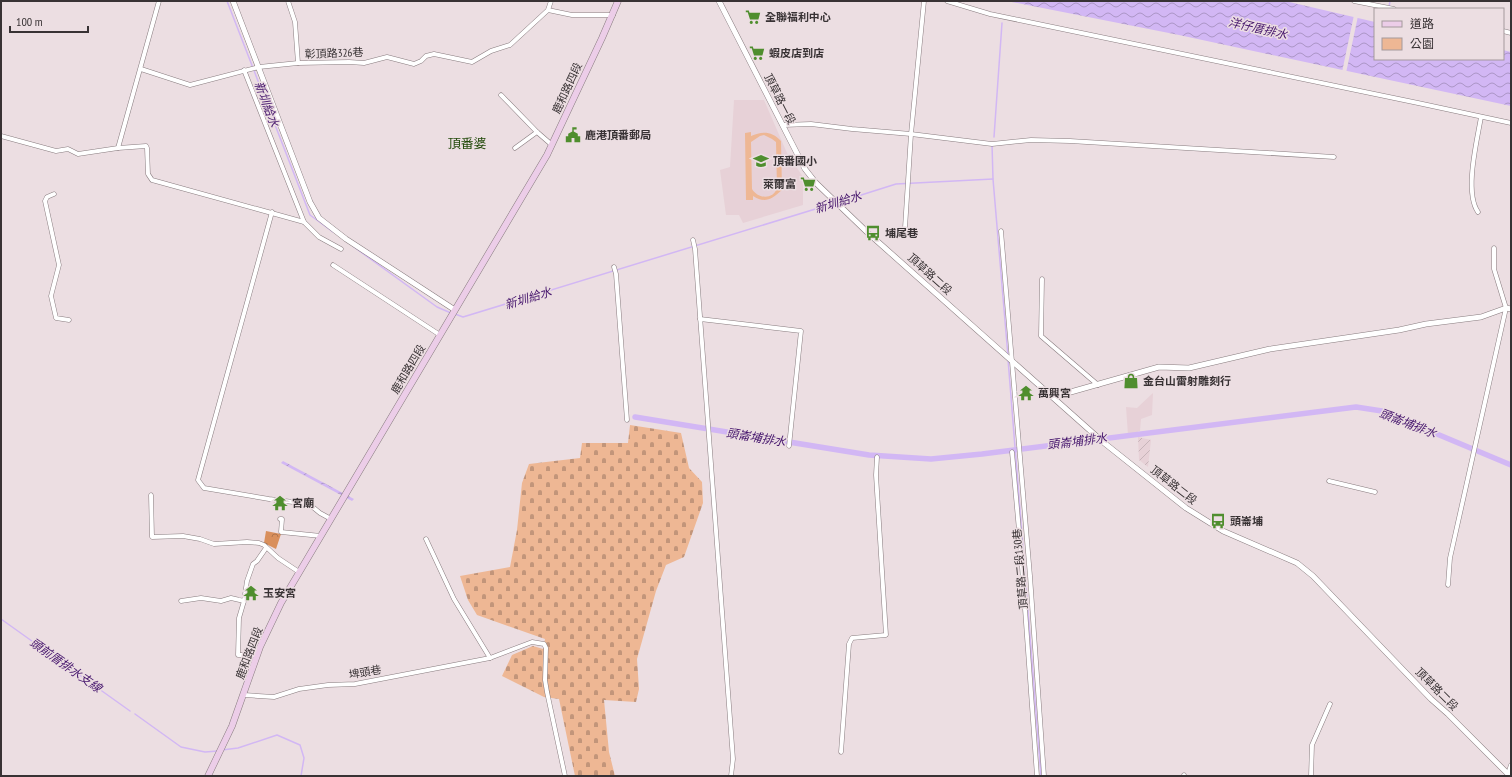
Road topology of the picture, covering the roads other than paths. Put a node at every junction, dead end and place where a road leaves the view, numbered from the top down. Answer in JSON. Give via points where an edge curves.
{"nodes":[{"id":1,"x":159,"y":1,"type":"edge"},
{"id":2,"x":233,"y":1,"type":"edge"},
{"id":3,"x":288,"y":1,"type":"edge"},
{"id":4,"x":550,"y":1,"type":"edge"},
{"id":5,"x":618,"y":1,"type":"edge"},
{"id":6,"x":719,"y":1,"type":"edge"},
{"id":7,"x":924,"y":1,"type":"edge"},
{"id":8,"x":947,"y":1,"type":"edge"},
{"id":9,"x":1354,"y":1,"type":"edge"},
{"id":10,"x":1389,"y":8,"type":"edge"},
{"id":11,"x":548,"y":10,"type":"junction"},
{"id":12,"x":613,"y":15,"type":"junction"},
{"id":13,"x":298,"y":63,"type":"junction"},
{"id":14,"x":257,"y":67,"type":"junction"},
{"id":15,"x":141,"y":69,"type":"junction"},
{"id":16,"x":244,"y":70,"type":"junction"},
{"id":17,"x":501,"y":95,"type":"dead end"},
{"id":18,"x":1481,"y":117,"type":"junction"},
{"id":19,"x":1511,"y":123,"type":"edge"},
{"id":20,"x":783,"y":125,"type":"junction"},
{"id":21,"x":537,"y":132,"type":"junction"},
{"id":22,"x":911,"y":134,"type":"junction"},
{"id":23,"x":1,"y":136,"type":"edge"},
{"id":24,"x":552,"y":145,"type":"junction"},
{"id":25,"x":118,"y":148,"type":"junction"},
{"id":26,"x":515,"y":148,"type":"dead end"},
{"id":27,"x":1334,"y":157,"type":"dead end"},
{"id":28,"x":54,"y":194,"type":"dead end"},
{"id":29,"x":833,"y":199,"type":"joint"},
{"id":30,"x":272,"y":212,"type":"junction"},
{"id":31,"x":1478,"y":212,"type":"dead end"},
{"id":32,"x":304,"y":222,"type":"junction"},
{"id":33,"x":905,"y":228,"type":"dead end"},
{"id":34,"x":1001,"y":231,"type":"dead end"},
{"id":35,"x":693,"y":240,"type":"dead end"},
{"id":36,"x":1494,"y":248,"type":"dead end"},
{"id":37,"x":341,"y":249,"type":"dead end"},
{"id":38,"x":333,"y":265,"type":"dead end"},
{"id":39,"x":614,"y":267,"type":"dead end"},
{"id":40,"x":1042,"y":279,"type":"dead end"},
{"id":41,"x":1508,"y":308,"type":"edge"},
{"id":42,"x":455,"y":310,"type":"junction"},
{"id":43,"x":700,"y":319,"type":"junction"},
{"id":44,"x":69,"y":320,"type":"dead end"},
{"id":45,"x":440,"y":335,"type":"junction"},
{"id":46,"x":1012,"y":360,"type":"junction"},
{"id":47,"x":1098,"y":385,"type":"junction"},
{"id":48,"x":1053,"y":397,"type":"junction"},
{"id":49,"x":626,"y":420,"type":"dead end"},
{"id":50,"x":789,"y":446,"type":"dead end"},
{"id":51,"x":1012,"y":452,"type":"dead end"},
{"id":52,"x":877,"y":457,"type":"dead end"},
{"id":53,"x":1329,"y":481,"type":"dead end"},
{"id":54,"x":1375,"y":492,"type":"dead end"},
{"id":55,"x":151,"y":495,"type":"dead end"},
{"id":56,"x":280,"y":519,"type":"dead end"},
{"id":57,"x":331,"y":519,"type":"junction"},
{"id":58,"x":321,"y":536,"type":"junction"},
{"id":59,"x":426,"y":539,"type":"dead end"},
{"id":60,"x":266,"y":548,"type":"junction"},
{"id":61,"x":299,"y":572,"type":"junction"},
{"id":62,"x":1448,"y":585,"type":"dead end"},
{"id":63,"x":181,"y":601,"type":"dead end"},
{"id":64,"x":244,"y":601,"type":"junction"},
{"id":65,"x":257,"y":655,"type":"junction"},
{"id":66,"x":490,"y":658,"type":"junction"},
{"id":67,"x":244,"y":695,"type":"junction"},
{"id":68,"x":1330,"y":704,"type":"dead end"},
{"id":69,"x":841,"y":752,"type":"dead end"},
{"id":70,"x":1511,"y":765,"type":"edge"},
{"id":71,"x":1509,"y":775,"type":"edge"},
{"id":72,"x":208,"y":776,"type":"edge"},
{"id":73,"x":565,"y":776,"type":"edge"},
{"id":74,"x":731,"y":776,"type":"edge"},
{"id":75,"x":1037,"y":776,"type":"edge"},
{"id":76,"x":1044,"y":776,"type":"edge"},
{"id":77,"x":1311,"y":776,"type":"edge"}],
"edges":[{"from":1,"to":15,"type":"street"},
{"from":2,"to":14,"type":"street"},
{"from":3,"to":13,"type":"street","via":[[295,22]]},
{"from":4,"to":11,"type":"street"},
{"from":5,"to":12,"type":"main road","name":"鹿和路四段"},
{"from":6,"to":20,"type":"street","name":"頂草路一段"},
{"from":7,"to":22,"type":"street"},
{"from":8,"to":18,"type":"street","via":[[990,14]]},
{"from":9,"to":10,"type":"street"},
{"from":11,"to":12,"type":"street","via":[[572,15]]},
{"from":11,"to":13,"type":"street","name":"彰頂路326巷","via":[[510,45],[491,51],[472,62],[434,54],[414,64],[387,57],[364,63]]},
{"from":12,"to":24,"type":"main road","name":"鹿和路四段"},
{"from":13,"to":14,"type":"street","name":"彰頂路326巷"},
{"from":14,"to":16,"type":"street","name":"彰頂路326巷"},
{"from":14,"to":42,"type":"street","via":[[310,202],[319,218]]},
{"from":15,"to":16,"type":"street","name":"彰頂路326巷","via":[[190,84]]},
{"from":15,"to":25,"type":"street"},
{"from":16,"to":32,"type":"street"},
{"from":17,"to":21,"type":"street"},
{"from":18,"to":19,"type":"street"},
{"from":18,"to":31,"type":"street","via":[[1471,179],[1474,207]]},
{"from":20,"to":22,"type":"street","via":[[812,124]]},
{"from":20,"to":29,"type":"street","name":"頂草路一段","via":[[804,169]]},
{"from":21,"to":24,"type":"street"},
{"from":21,"to":26,"type":"street"},
{"from":22,"to":27,"type":"street","via":[[992,144],[1031,140],[1070,141]]},
{"from":22,"to":33,"type":"street"},
{"from":23,"to":25,"type":"street","via":[[56,151],[68,149],[78,154]]},
{"from":24,"to":42,"type":"main road","name":"鹿和路四段"},
{"from":25,"to":30,"type":"street","via":[[146,146],[148,174],[152,180]]},
{"from":28,"to":44,"type":"street","via":[[45,201],[59,265],[50,296],[56,318]]},
{"from":29,"to":46,"type":"street","name":"頂草路二段"},
{"from":30,"to":32,"type":"street"},
{"from":30,"to":57,"type":"street","via":[[198,480],[204,488],[269,500],[309,504]]},
{"from":32,"to":37,"type":"street","via":[[319,237]]},
{"from":34,"to":46,"type":"street","name":"頂草路二段130巷"},
{"from":35,"to":43,"type":"street"},
{"from":36,"to":41,"type":"street","via":[[1494,269]]},
{"from":38,"to":45,"type":"street"},
{"from":39,"to":49,"type":"street"},
{"from":40,"to":47,"type":"street","via":[[1041,336]]},
{"from":41,"to":47,"type":"street","via":[[1481,317],[1270,349],[1189,368],[1159,367]]},
{"from":41,"to":62,"type":"street","via":[[1450,558]]},
{"from":42,"to":45,"type":"main road","name":"鹿和路四段"},
{"from":43,"to":50,"type":"street","via":[[801,331]]},
{"from":43,"to":74,"type":"street","via":[[733,759]]},
{"from":45,"to":57,"type":"main road","name":"鹿和路四段"},
{"from":46,"to":48,"type":"street","name":"頂草路二段"},
{"from":46,"to":76,"type":"street","name":"頂草路二段130巷"},
{"from":47,"to":48,"type":"street"},
{"from":48,"to":71,"type":"street","name":"頂草路二段","via":[[1186,508],[1223,531],[1297,563],[1314,576],[1431,699]]},
{"from":51,"to":75,"type":"street"},
{"from":52,"to":69,"type":"street","via":[[886,635],[852,638],[849,644]]},
{"from":53,"to":54,"type":"street"},
{"from":55,"to":60,"type":"street","via":[[152,537],[183,536],[214,544],[259,543]]},
{"from":56,"to":58,"type":"street","via":[[281,532]]},
{"from":57,"to":58,"type":"main road","name":"鹿和路四段"},
{"from":58,"to":61,"type":"main road","name":"鹿和路四段"},
{"from":59,"to":66,"type":"street","via":[[454,599]]},
{"from":60,"to":61,"type":"street"},
{"from":60,"to":64,"type":"street","via":[[253,564]]},
{"from":61,"to":65,"type":"main road","name":"鹿和路四段","via":[[280,603]]},
{"from":63,"to":64,"type":"street","via":[[201,598],[221,601],[231,598]]},
{"from":64,"to":65,"type":"street","via":[[239,618],[238,655]]},
{"from":65,"to":67,"type":"main road","name":"鹿和路四段"},
{"from":66,"to":67,"type":"street","name":"埤頭巷","via":[[355,684],[299,689],[274,697]]},
{"from":66,"to":73,"type":"street","name":"埤頭巷","via":[[532,642],[544,644],[545,680]]},
{"from":67,"to":72,"type":"main road","name":"鹿和路四段","via":[[221,752]]},
{"from":68,"to":77,"type":"street","via":[[1312,745]]},
{"from":70,"to":71,"type":"street"}]}
